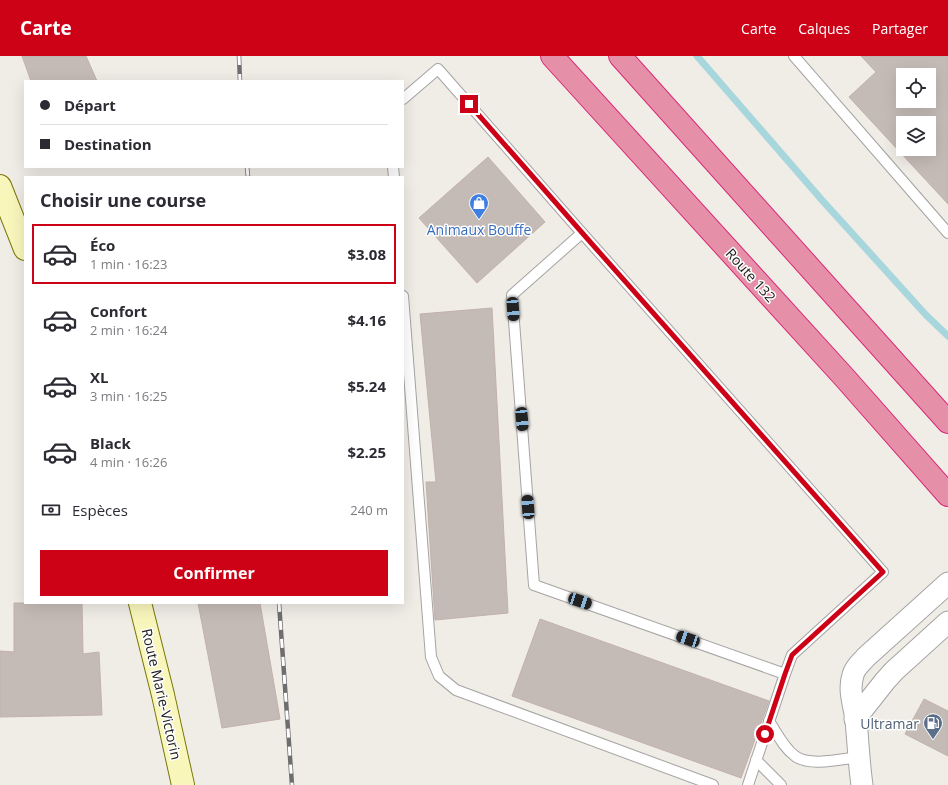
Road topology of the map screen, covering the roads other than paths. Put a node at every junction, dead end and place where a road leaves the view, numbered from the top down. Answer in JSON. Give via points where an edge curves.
{"nodes":[{"id":1,"x":552,"y":56,"type":"edge"},
{"id":2,"x":620,"y":56,"type":"edge"},
{"id":3,"x":794,"y":56,"type":"edge"},
{"id":4,"x":404,"y":98,"type":"edge"},
{"id":5,"x":0,"y":186,"type":"edge"},
{"id":6,"x":582,"y":233,"type":"junction"},
{"id":7,"x":948,"y":233,"type":"edge"},
{"id":8,"x":24,"y":246,"type":"edge"},
{"id":9,"x":404,"y":309,"type":"edge"},
{"id":10,"x":948,"y":422,"type":"edge"},
{"id":11,"x":948,"y":495,"type":"edge"},
{"id":12,"x":948,"y":583,"type":"edge"},
{"id":13,"x":140,"y":604,"type":"edge"},
{"id":14,"x":948,"y":622,"type":"edge"},
{"id":15,"x":785,"y":674,"type":"junction"},
{"id":16,"x":856,"y":719,"type":"junction"},
{"id":17,"x":769,"y":721,"type":"junction"},
{"id":18,"x":859,"y":757,"type":"junction"},
{"id":19,"x":756,"y":760,"type":"junction"},
{"id":20,"x":183,"y":785,"type":"edge"},
{"id":21,"x":713,"y":785,"type":"edge"},
{"id":22,"x":748,"y":785,"type":"edge"},
{"id":23,"x":781,"y":785,"type":"edge"},
{"id":24,"x":862,"y":785,"type":"edge"}],
"edges":[{"from":1,"to":11,"type":"highway","name":"Route 132"},
{"from":2,"to":10,"type":"highway"},
{"from":3,"to":7,"type":"lane"},
{"from":4,"to":6,"type":"lane","via":[[438,69]]},
{"from":5,"to":8,"type":"street"},
{"from":6,"to":15,"type":"lane","via":[[883,572],[792,655]]},
{"from":6,"to":15,"type":"lane","via":[[512,295],[534,585]]},
{"from":9,"to":21,"type":"lane","via":[[431,657],[439,676],[456,690]]},
{"from":12,"to":16,"type":"street","via":[[857,666],[851,692]]},
{"from":13,"to":20,"type":"street","name":"Route Marie-Victorin"},
{"from":14,"to":16,"type":"street","via":[[894,671]]},
{"from":15,"to":17,"type":"lane"},
{"from":16,"to":18,"type":"street"},
{"from":17,"to":18,"type":"lane","via":[[784,745],[800,760],[817,762]]},
{"from":17,"to":19,"type":"lane"},
{"from":18,"to":24,"type":"street"},
{"from":19,"to":22,"type":"lane"},
{"from":19,"to":23,"type":"lane"}]}
